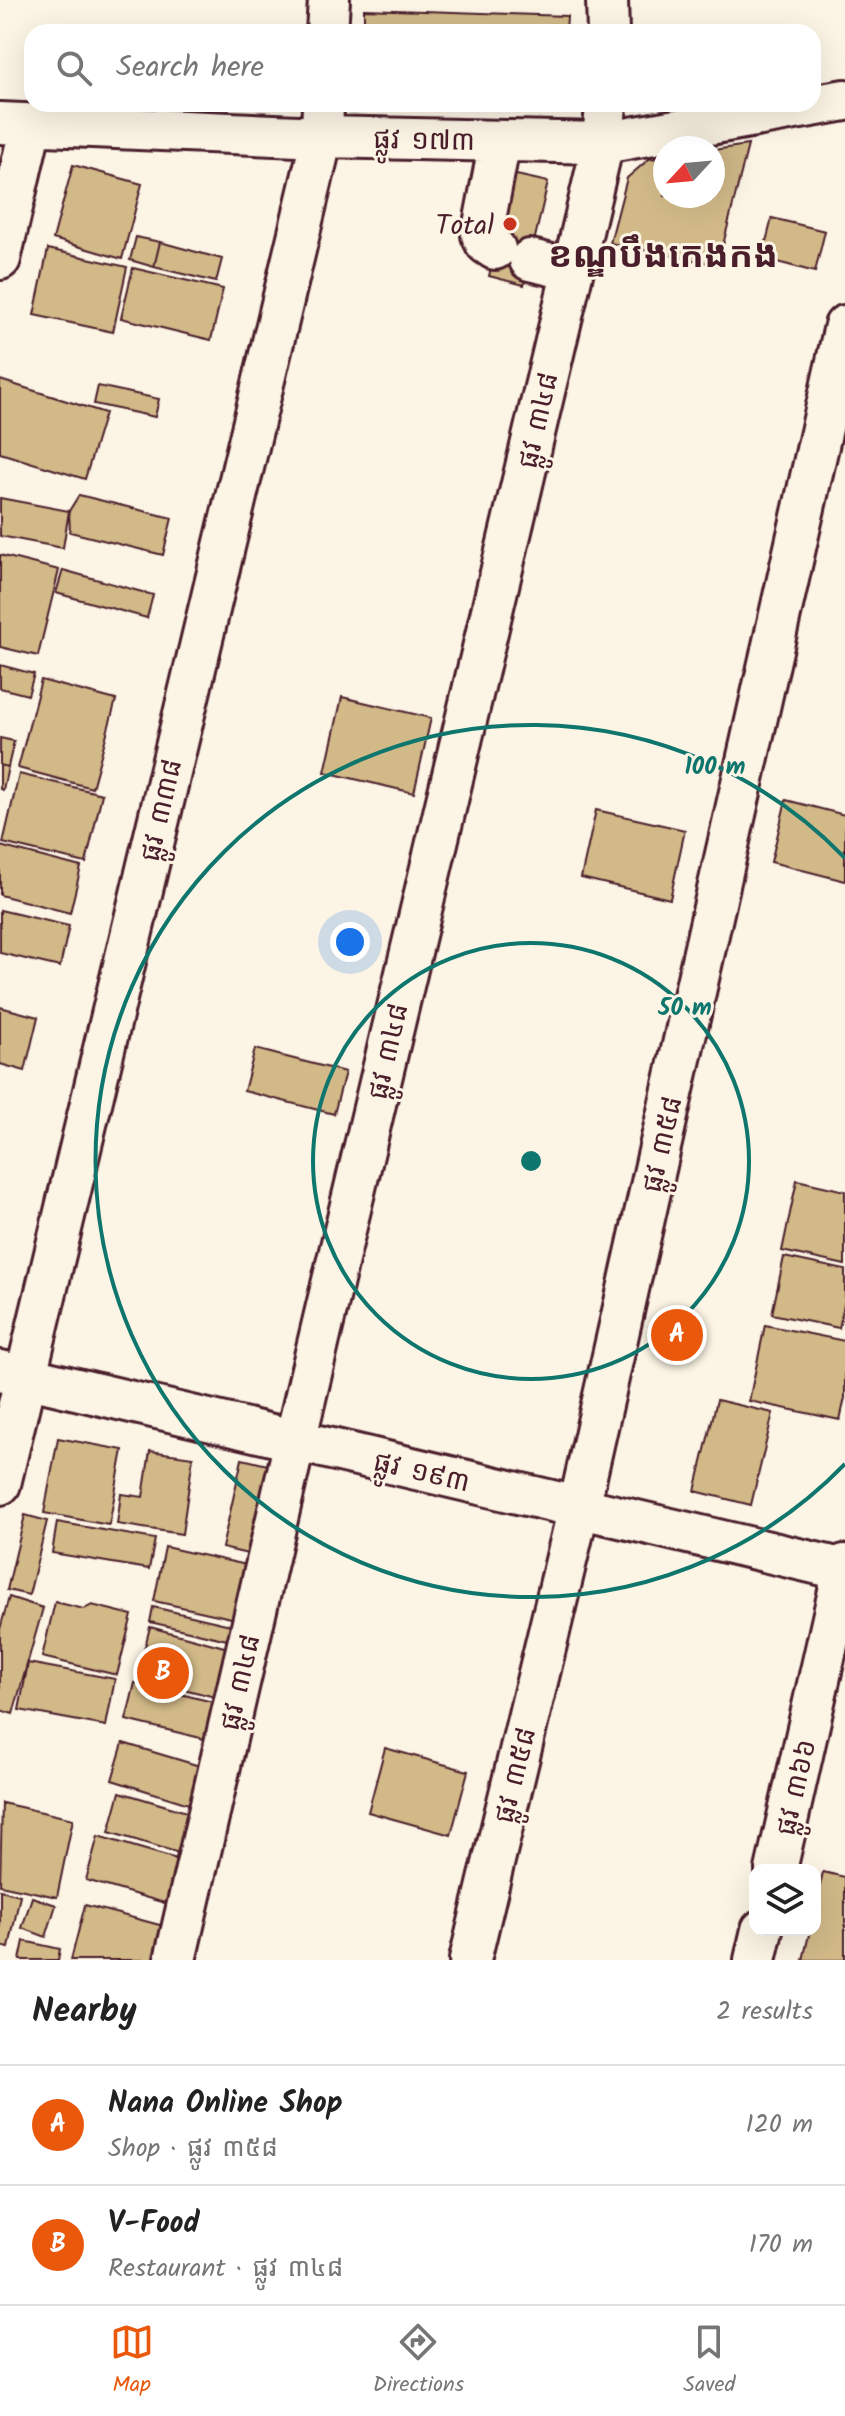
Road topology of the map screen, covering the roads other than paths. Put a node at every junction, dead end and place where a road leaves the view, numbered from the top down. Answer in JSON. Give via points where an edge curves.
{"nodes":[{"id":1,"x":329,"y":0,"type":"edge"},
{"id":2,"x":607,"y":0,"type":"edge"},
{"id":3,"x":328,"y":24,"type":"edge"},
{"id":4,"x":608,"y":24,"type":"edge"},
{"id":5,"x":845,"y":100,"type":"edge"},
{"id":6,"x":821,"y":102,"type":"edge"},
{"id":7,"x":720,"y":112,"type":"edge"},
{"id":8,"x":322,"y":120,"type":"edge"},
{"id":9,"x":605,"y":123,"type":"edge"},
{"id":10,"x":16,"y":124,"type":"edge"},
{"id":11,"x":500,"y":141,"type":"junction"},
{"id":12,"x":0,"y":259,"type":"edge"},
{"id":13,"x":573,"y":270,"type":"junction"},
{"id":14,"x":845,"y":326,"type":"edge"},
{"id":15,"x":12,"y":1374,"type":"edge"},
{"id":16,"x":295,"y":1441,"type":"junction"},
{"id":17,"x":0,"y":1484,"type":"edge"},
{"id":18,"x":579,"y":1507,"type":"junction"},
{"id":19,"x":845,"y":1568,"type":"edge"},
{"id":20,"x":777,"y":1864,"type":"edge"},
{"id":21,"x":761,"y":1936,"type":"edge"},
{"id":22,"x":175,"y":1960,"type":"edge"},
{"id":23,"x":470,"y":1960,"type":"edge"},
{"id":24,"x":755,"y":1960,"type":"edge"}],
"edges":[{"from":1,"to":3,"type":"street"},
{"from":2,"to":4,"type":"street"},
{"from":5,"to":6,"type":"street","name":"ផ្លូវ ១៧៣"},
{"from":7,"to":9,"type":"street","name":"ផ្លូវ ១៧៣"},
{"from":8,"to":10,"type":"street","name":"ផ្លូវ ១៧៣"},
{"from":8,"to":11,"type":"street","name":"ផ្លូវ ១៧៣"},
{"from":8,"to":15,"type":"street","name":"ផ្លូវ ៣៣៨"},
{"from":9,"to":11,"type":"street","name":"ផ្លូវ ១៧៣"},
{"from":9,"to":13,"type":"street","name":"ផ្លូវ ៣៤៨"},
{"from":10,"to":12,"type":"street"},
{"from":11,"to":13,"type":"street","via":[[482,235],[486,243]]},
{"from":13,"to":16,"type":"street","name":"ផ្លូវ ៣៤៨"},
{"from":14,"to":18,"type":"street","name":"ផ្លូវ ៣៥៨"},
{"from":15,"to":16,"type":"street","name":"ផ្លូវ ១៩៣"},
{"from":15,"to":17,"type":"street","name":"ផ្លូវ ៣៣៨"},
{"from":16,"to":18,"type":"street","name":"ផ្លូវ ១៩៣"},
{"from":16,"to":22,"type":"street","name":"ផ្លូវ ៣៤៨"},
{"from":18,"to":19,"type":"street","name":"ផ្លូវ ១៩៣"},
{"from":18,"to":23,"type":"street","name":"ផ្លូវ ៣៥៨"},
{"from":19,"to":20,"type":"street","name":"ផ្លូវ ៣៦៦"},
{"from":21,"to":24,"type":"street"}]}
